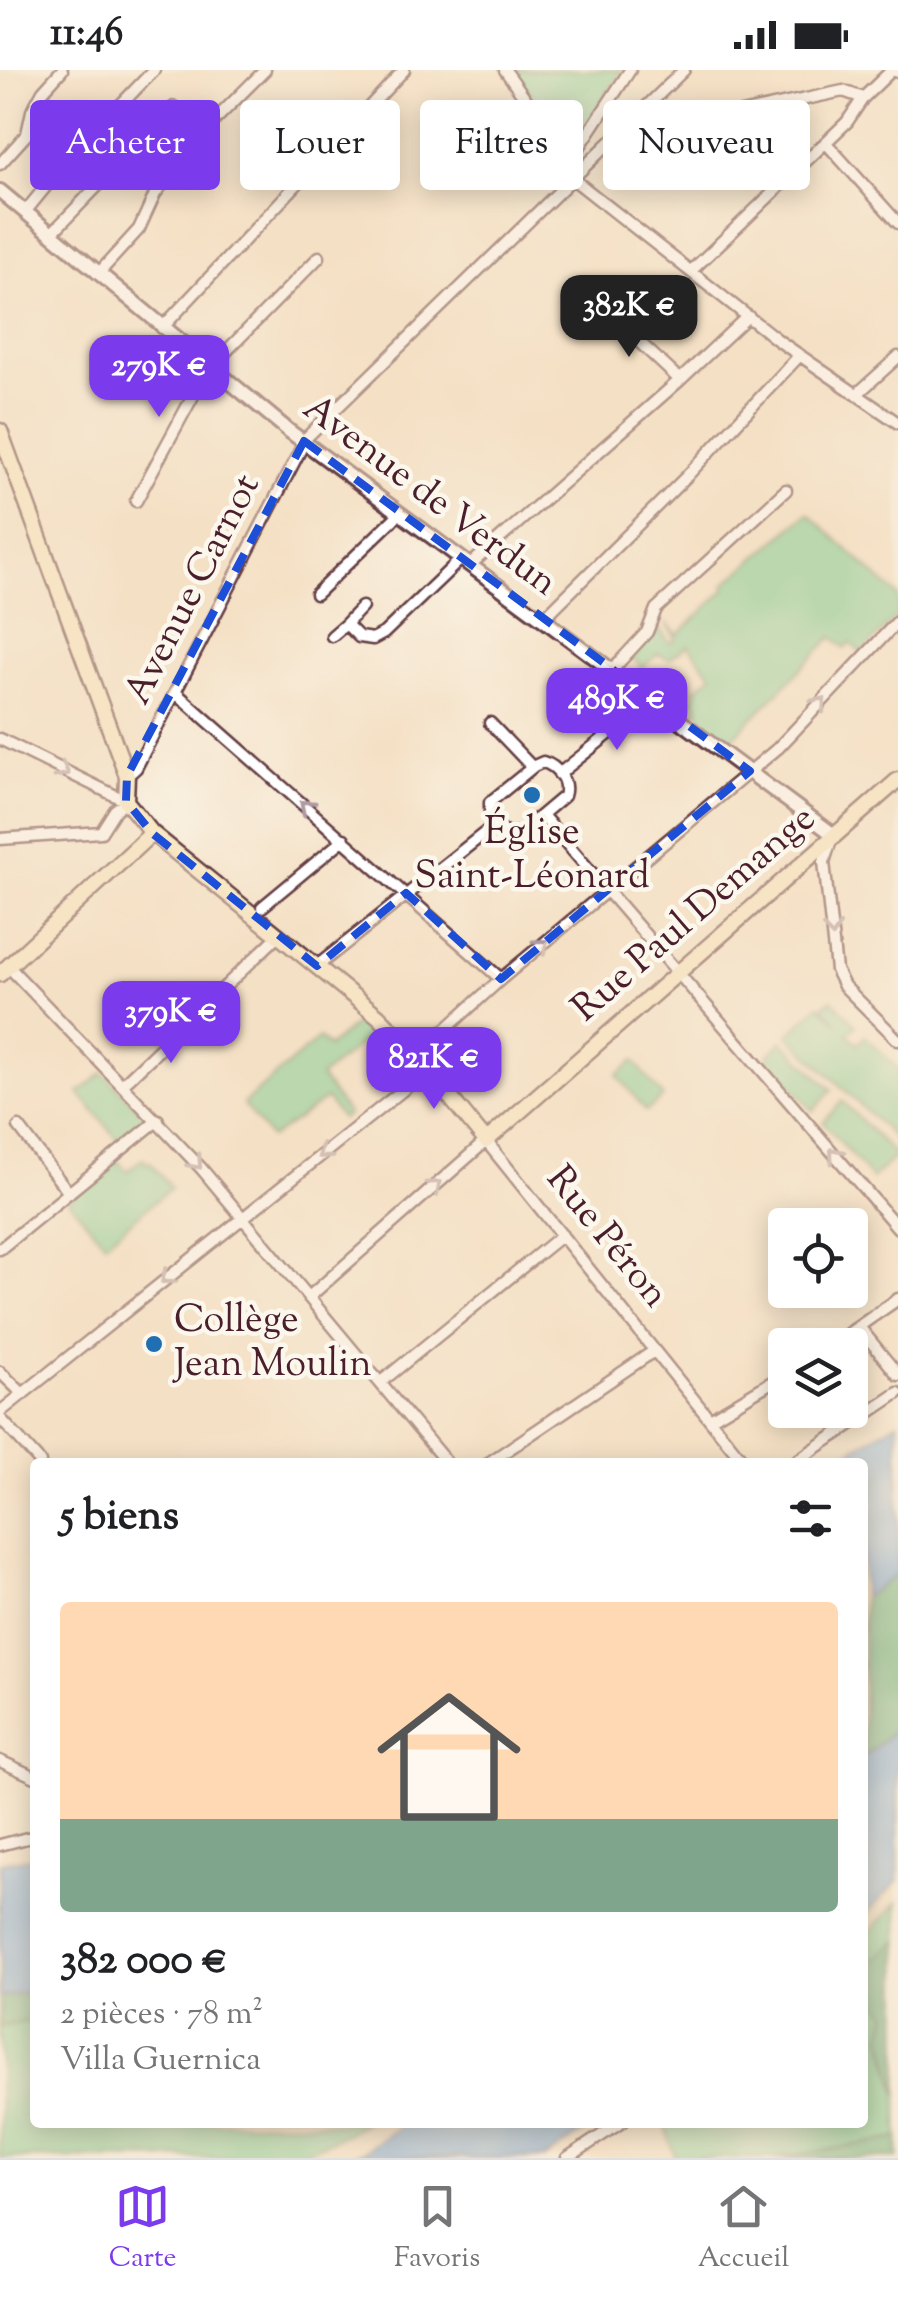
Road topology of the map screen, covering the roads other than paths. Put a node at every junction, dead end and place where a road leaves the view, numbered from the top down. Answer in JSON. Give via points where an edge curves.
{"nodes":[{"id":1,"x":62,"y":70,"type":"edge"},
{"id":2,"x":154,"y":70,"type":"edge"},
{"id":3,"x":265,"y":70,"type":"edge"},
{"id":4,"x":404,"y":70,"type":"edge"},
{"id":5,"x":505,"y":70,"type":"edge"},
{"id":6,"x":630,"y":70,"type":"edge"},
{"id":7,"x":684,"y":70,"type":"edge"},
{"id":8,"x":895,"y":71,"type":"edge"},
{"id":9,"x":863,"y":98,"type":"junction"},
{"id":10,"x":527,"y":100,"type":"edge"},
{"id":11,"x":654,"y":100,"type":"edge"},
{"id":12,"x":801,"y":100,"type":"edge"},
{"id":13,"x":826,"y":143,"type":"junction"},
{"id":14,"x":583,"y":146,"type":"edge"},
{"id":15,"x":603,"y":148,"type":"edge"},
{"id":16,"x":583,"y":150,"type":"edge"},
{"id":17,"x":593,"y":156,"type":"junction"},
{"id":18,"x":0,"y":164,"type":"edge"},
{"id":19,"x":583,"y":168,"type":"edge"},
{"id":20,"x":583,"y":187,"type":"edge"},
{"id":21,"x":94,"y":190,"type":"edge"},
{"id":22,"x":562,"y":190,"type":"edge"},
{"id":23,"x":0,"y":192,"type":"edge"},
{"id":24,"x":25,"y":212,"type":"junction"},
{"id":25,"x":898,"y":222,"type":"edge"},
{"id":26,"x":51,"y":234,"type":"junction"},
{"id":27,"x":318,"y":256,"type":"dead end"},
{"id":28,"x":691,"y":271,"type":"junction"},
{"id":29,"x":98,"y":274,"type":"junction"},
{"id":30,"x":606,"y":311,"type":"dead end"},
{"id":31,"x":748,"y":316,"type":"junction"},
{"id":32,"x":162,"y":328,"type":"junction"},
{"id":33,"x":800,"y":355,"type":"junction"},
{"id":34,"x":898,"y":357,"type":"edge"},
{"id":35,"x":210,"y":368,"type":"junction"},
{"id":36,"x":680,"y":380,"type":"junction"},
{"id":37,"x":858,"y":394,"type":"junction"},
{"id":38,"x":898,"y":423,"type":"edge"},
{"id":39,"x":0,"y":431,"type":"edge"},
{"id":40,"x":304,"y":442,"type":"junction"},
{"id":41,"x":4,"y":455,"type":"edge"},
{"id":42,"x":786,"y":490,"type":"dead end"},
{"id":43,"x":136,"y":501,"type":"dead end"},
{"id":44,"x":400,"y":513,"type":"junction"},
{"id":45,"x":466,"y":562,"type":"junction"},
{"id":46,"x":316,"y":594,"type":"dead end"},
{"id":47,"x":362,"y":608,"type":"dead end"},
{"id":48,"x":543,"y":619,"type":"junction"},
{"id":49,"x":898,"y":620,"type":"edge"},
{"id":50,"x":346,"y":624,"type":"junction"},
{"id":51,"x":332,"y":636,"type":"dead end"},
{"id":52,"x":611,"y":671,"type":"junction"},
{"id":53,"x":176,"y":693,"type":"junction"},
{"id":54,"x":650,"y":700,"type":"junction"},
{"id":55,"x":487,"y":722,"type":"dead end"},
{"id":56,"x":0,"y":739,"type":"edge"},
{"id":57,"x":532,"y":767,"type":"junction"},
{"id":58,"x":750,"y":772,"type":"junction"},
{"id":59,"x":559,"y":774,"type":"junction"},
{"id":60,"x":127,"y":776,"type":"junction"},
{"id":61,"x":898,"y":780,"type":"edge"},
{"id":62,"x":126,"y":801,"type":"junction"},
{"id":63,"x":542,"y":815,"type":"junction"},
{"id":64,"x":496,"y":824,"type":"junction"},
{"id":65,"x":152,"y":834,"type":"junction"},
{"id":66,"x":834,"y":835,"type":"junction"},
{"id":67,"x":0,"y":839,"type":"edge"},
{"id":68,"x":344,"y":840,"type":"junction"},
{"id":69,"x":606,"y":890,"type":"junction"},
{"id":70,"x":406,"y":893,"type":"junction"},
{"id":71,"x":262,"y":907,"type":"dead end"},
{"id":72,"x":279,"y":935,"type":"junction"},
{"id":73,"x":317,"y":966,"type":"junction"},
{"id":74,"x":4,"y":970,"type":"edge"},
{"id":75,"x":678,"y":972,"type":"junction"},
{"id":76,"x":501,"y":978,"type":"junction"},
{"id":77,"x":898,"y":1040,"type":"edge"},
{"id":78,"x":416,"y":1056,"type":"junction"},
{"id":79,"x":428,"y":1070,"type":"junction"},
{"id":80,"x":122,"y":1084,"type":"junction"},
{"id":81,"x":158,"y":1120,"type":"junction"},
{"id":82,"x":20,"y":1127,"type":"dead end"},
{"id":83,"x":486,"y":1141,"type":"junction"},
{"id":84,"x":70,"y":1193,"type":"junction"},
{"id":85,"x":244,"y":1217,"type":"junction"},
{"id":86,"x":898,"y":1228,"type":"edge"},
{"id":87,"x":562,"y":1235,"type":"junction"},
{"id":88,"x":0,"y":1249,"type":"edge"},
{"id":89,"x":309,"y":1296,"type":"junction"},
{"id":90,"x":898,"y":1299,"type":"edge"},
{"id":91,"x":860,"y":1328,"type":"edge"},
{"id":92,"x":868,"y":1338,"type":"edge"},
{"id":93,"x":654,"y":1350,"type":"junction"},
{"id":94,"x":0,"y":1372,"type":"edge"},
{"id":95,"x":898,"y":1374,"type":"edge"},
{"id":96,"x":381,"y":1382,"type":"junction"},
{"id":97,"x":768,"y":1384,"type":"edge"},
{"id":98,"x":898,"y":1393,"type":"edge"},
{"id":99,"x":23,"y":1394,"type":"junction"},
{"id":100,"x":0,"y":1415,"type":"edge"},
{"id":101,"x":710,"y":1420,"type":"junction"},
{"id":102,"x":37,"y":1458,"type":"edge"},
{"id":103,"x":443,"y":1458,"type":"edge"},
{"id":104,"x":496,"y":1458,"type":"edge"},
{"id":105,"x":741,"y":1458,"type":"edge"},
{"id":106,"x":801,"y":1458,"type":"edge"},
{"id":107,"x":0,"y":1761,"type":"edge"},
{"id":108,"x":30,"y":1772,"type":"edge"},
{"id":109,"x":30,"y":1837,"type":"edge"},
{"id":110,"x":0,"y":1846,"type":"edge"},
{"id":111,"x":613,"y":2128,"type":"edge"},
{"id":112,"x":567,"y":2158,"type":"edge"}],
"edges":[{"from":1,"to":18,"type":"street","via":[[32,111],[27,134]]},
{"from":2,"to":24,"type":"street"},
{"from":3,"to":29,"type":"street","via":[[203,132],[155,194],[138,229]]},
{"from":4,"to":32,"type":"street"},
{"from":5,"to":10,"type":"street"},
{"from":6,"to":14,"type":"street"},
{"from":7,"to":11,"type":"street","name":"Avenue Carnot"},
{"from":8,"to":9,"type":"street"},
{"from":9,"to":12,"type":"street","via":[[843,91]]},
{"from":9,"to":13,"type":"street"},
{"from":13,"to":25,"type":"street"},
{"from":13,"to":28,"type":"street"},
{"from":15,"to":17,"type":"street","name":"Avenue Carnot"},
{"from":16,"to":17,"type":"street"},
{"from":17,"to":19,"type":"street","name":"Avenue Carnot"},
{"from":20,"to":28,"type":"street"},
{"from":21,"to":26,"type":"street"},
{"from":22,"to":40,"type":"street","name":"Avenue Carnot"},
{"from":23,"to":24,"type":"street","name":"Avenue de Verdun"},
{"from":24,"to":26,"type":"street","name":"Avenue de Verdun"},
{"from":26,"to":29,"type":"street","name":"Avenue de Verdun"},
{"from":27,"to":35,"type":"street"},
{"from":28,"to":31,"type":"street"},
{"from":29,"to":32,"type":"street","name":"Avenue de Verdun"},
{"from":30,"to":36,"type":"street"},
{"from":31,"to":33,"type":"street"},
{"from":31,"to":36,"type":"street"},
{"from":32,"to":35,"type":"street","name":"Avenue de Verdun"},
{"from":33,"to":37,"type":"street"},
{"from":33,"to":48,"type":"street"},
{"from":34,"to":37,"type":"street"},
{"from":35,"to":40,"type":"street","name":"Avenue de Verdun"},
{"from":35,"to":43,"type":"street"},
{"from":36,"to":45,"type":"street"},
{"from":37,"to":38,"type":"street"},
{"from":39,"to":41,"type":"main road"},
{"from":40,"to":44,"type":"street","name":"Avenue de Verdun"},
{"from":40,"to":53,"type":"street","name":"Avenue Carnot"},
{"from":41,"to":60,"type":"main road"},
{"from":42,"to":52,"type":"street","via":[[656,608],[647,632]]},
{"from":44,"to":45,"type":"street","name":"Avenue de Verdun"},
{"from":44,"to":46,"type":"street"},
{"from":45,"to":48,"type":"street","name":"Avenue de Verdun"},
{"from":45,"to":50,"type":"street","via":[[372,640]]},
{"from":47,"to":50,"type":"street"},
{"from":48,"to":52,"type":"street","name":"Avenue de Verdun"},
{"from":58,"to":49,"type":"street","one_way":true},
{"from":50,"to":51,"type":"street"},
{"from":52,"to":54,"type":"street","name":"Avenue de Verdun"},
{"from":53,"to":60,"type":"street","name":"Avenue Carnot"},
{"from":68,"to":53,"type":"street","one_way":true},
{"from":54,"to":58,"type":"street","name":"Avenue de Verdun"},
{"from":54,"to":59,"type":"street"},
{"from":55,"to":57,"type":"street"},
{"from":56,"to":62,"type":"street","one_way":true},
{"from":57,"to":59,"type":"street","via":[[547,763]]},
{"from":57,"to":64,"type":"street","via":[[491,801],[488,812]]},
{"from":58,"to":66,"type":"street","name":"Avenue de Verdun"},
{"from":58,"to":69,"type":"street"},
{"from":59,"to":63,"type":"street","via":[[565,794]]},
{"from":60,"to":62,"type":"main road"},
{"from":61,"to":66,"type":"main road","name":"Rue Paul Demange"},
{"from":62,"to":65,"type":"main road","name":"Rue Péron"},
{"from":62,"to":67,"type":"street","via":[[101,832]]},
{"from":63,"to":64,"type":"street","via":[[514,835]]},
{"from":63,"to":69,"type":"street"},
{"from":64,"to":70,"type":"street"},
{"from":65,"to":72,"type":"main road","name":"Rue Péron"},
{"from":65,"to":74,"type":"main road"},
{"from":66,"to":75,"type":"main road","name":"Rue Paul Demange"},
{"from":66,"to":77,"type":"street","one_way":true,"via":[[824,862],[836,970]]},
{"from":68,"to":70,"type":"street"},
{"from":68,"to":71,"type":"street"},
{"from":69,"to":75,"type":"street"},
{"from":76,"to":69,"type":"street","one_way":true},
{"from":70,"to":73,"type":"street"},
{"from":70,"to":76,"type":"street"},
{"from":72,"to":73,"type":"main road","name":"Rue Péron"},
{"from":72,"to":80,"type":"street"},
{"from":73,"to":78,"type":"main road","name":"Rue Péron"},
{"from":74,"to":80,"type":"street"},
{"from":75,"to":83,"type":"main road","name":"Rue Paul Demange"},
{"from":86,"to":75,"type":"street","one_way":true},
{"from":76,"to":78,"type":"street"},
{"from":78,"to":79,"type":"main road","name":"Rue Péron"},
{"from":79,"to":83,"type":"main road","name":"Rue Péron"},
{"from":79,"to":85,"type":"street","one_way":true},
{"from":80,"to":81,"type":"street"},
{"from":81,"to":84,"type":"street"},
{"from":81,"to":85,"type":"street","one_way":true},
{"from":82,"to":84,"type":"street"},
{"from":83,"to":87,"type":"street","name":"Rue Péron"},
{"from":89,"to":83,"type":"street","name":"Rue Paul Demange","one_way":true},
{"from":84,"to":88,"type":"street"},
{"from":85,"to":89,"type":"street"},
{"from":85,"to":99,"type":"street","one_way":true},
{"from":87,"to":93,"type":"street","name":"Rue Péron"},
{"from":87,"to":96,"type":"street"},
{"from":89,"to":96,"type":"street"},
{"from":90,"to":91,"type":"street"},
{"from":92,"to":95,"type":"street"},
{"from":93,"to":101,"type":"street","name":"Rue Péron"},
{"from":93,"to":104,"type":"street"},
{"from":94,"to":99,"type":"street"},
{"from":96,"to":103,"type":"street"},
{"from":97,"to":101,"type":"street"},
{"from":98,"to":106,"type":"street"},
{"from":99,"to":100,"type":"street"},
{"from":100,"to":102,"type":"street"},
{"from":101,"to":105,"type":"street","name":"Rue Péron"},
{"from":107,"to":108,"type":"street"},
{"from":109,"to":110,"type":"street"},
{"from":111,"to":112,"type":"street"}]}
